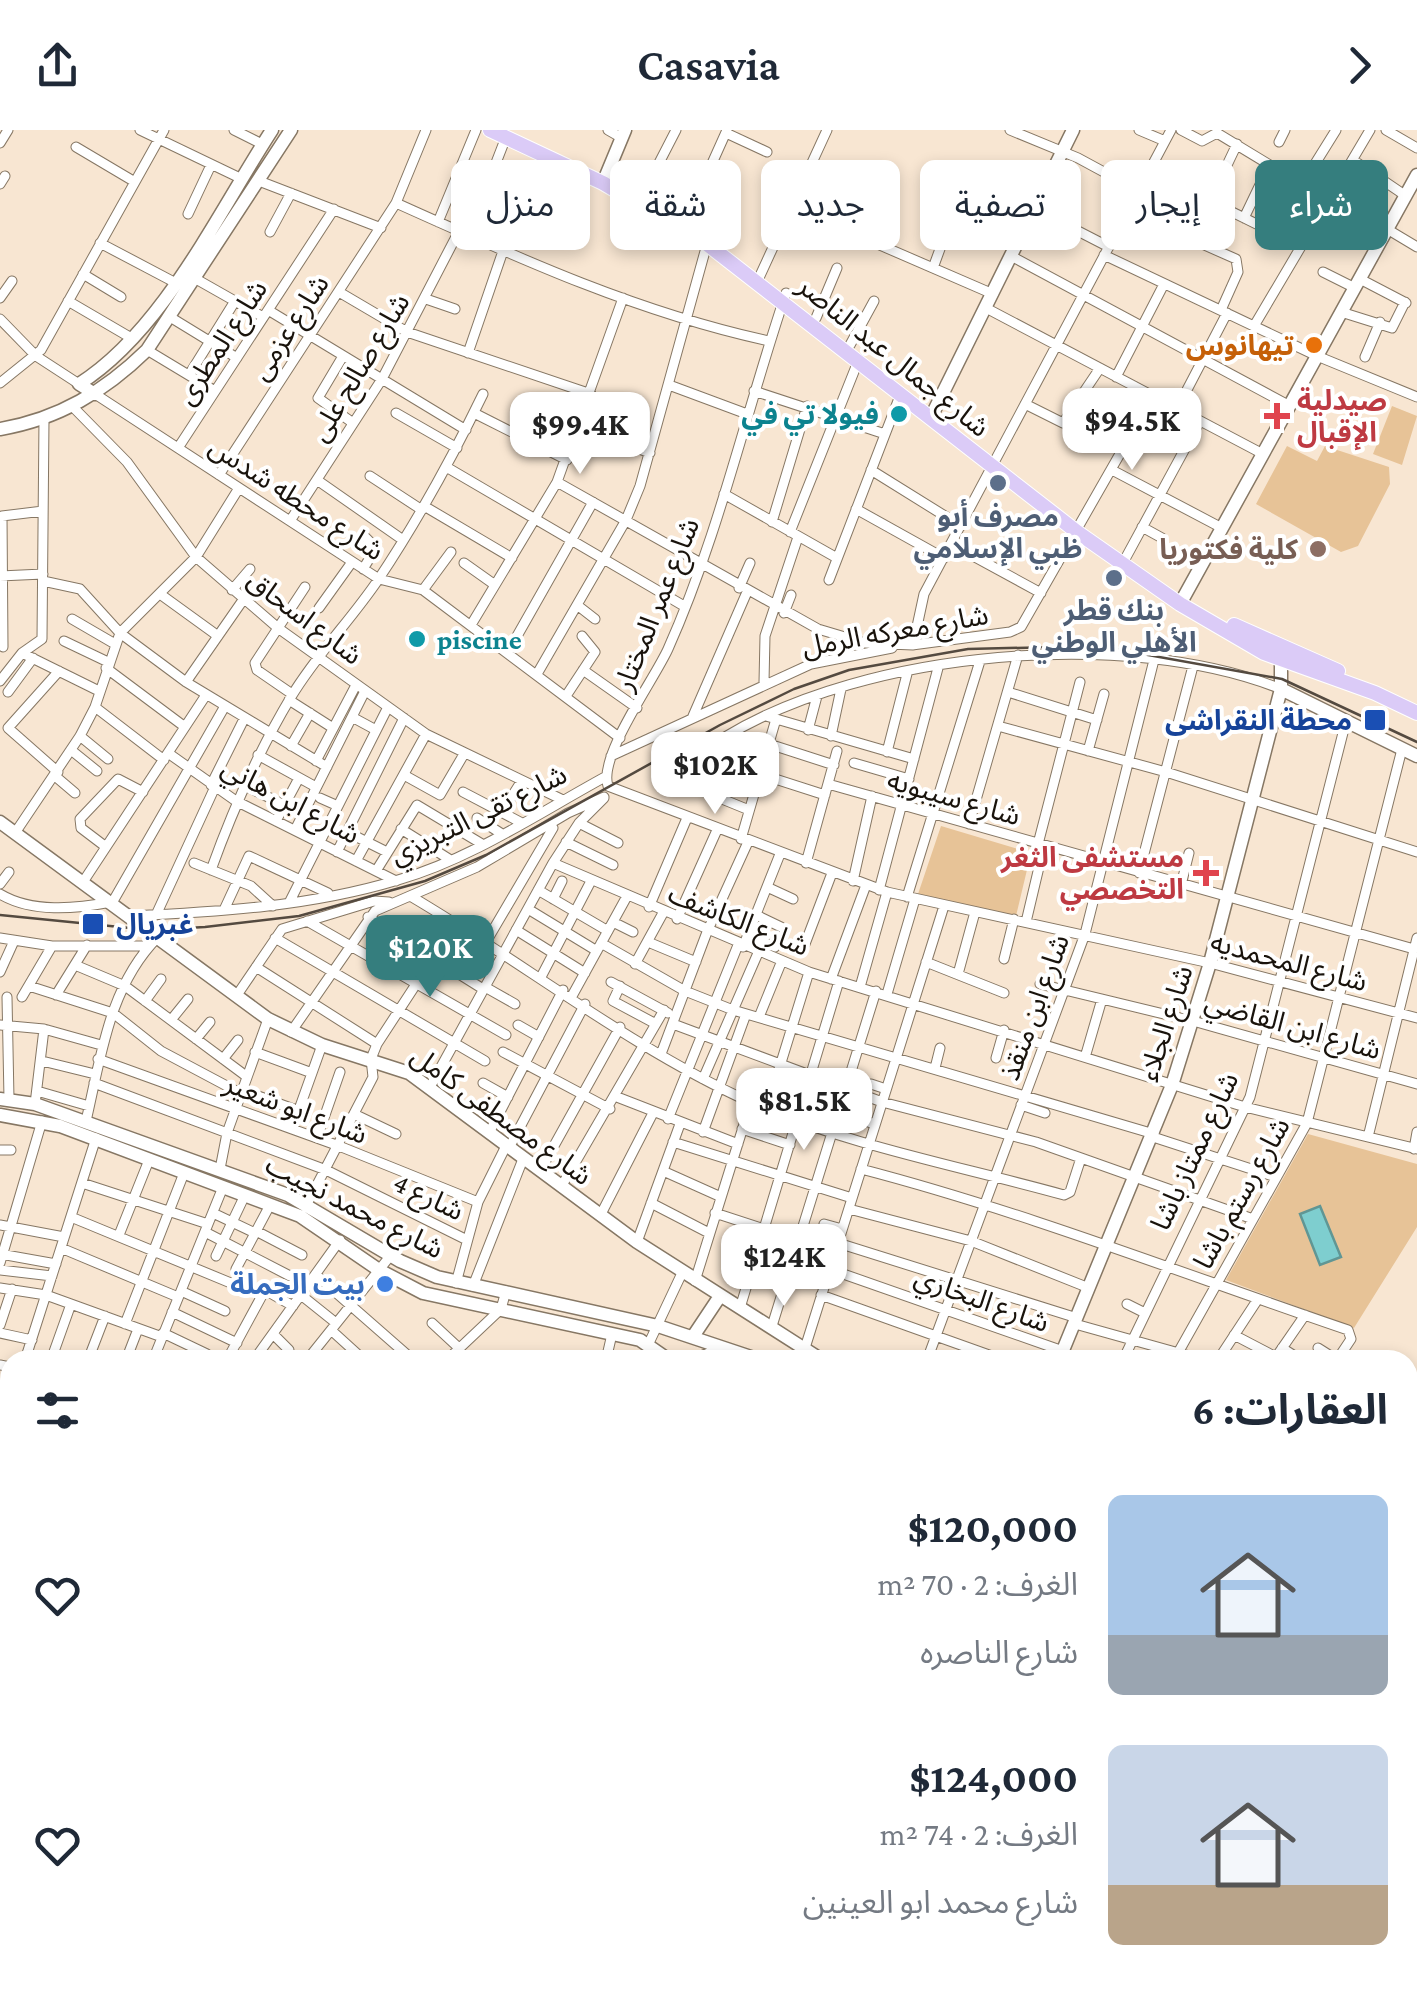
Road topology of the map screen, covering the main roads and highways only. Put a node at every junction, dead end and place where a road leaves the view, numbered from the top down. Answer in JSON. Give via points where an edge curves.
{"nodes":[{"id":1,"x":272,"y":130,"type":"edge"},
{"id":2,"x":291,"y":130,"type":"edge"},
{"id":3,"x":490,"y":130,"type":"edge"},
{"id":4,"x":1073,"y":130,"type":"edge"},
{"id":5,"x":507,"y":134,"type":"edge"},
{"id":6,"x":624,"y":134,"type":"edge"},
{"id":7,"x":1417,"y":176,"type":"edge"},
{"id":8,"x":604,"y":180,"type":"junction"},
{"id":9,"x":610,"y":183,"type":"edge"},
{"id":10,"x":610,"y":183,"type":"edge"},
{"id":11,"x":717,"y":250,"type":"edge"},
{"id":12,"x":721,"y":250,"type":"edge"},
{"id":13,"x":759,"y":277,"type":"junction"},
{"id":14,"x":785,"y":296,"type":"junction"},
{"id":15,"x":95,"y":394,"type":"junction"},
{"id":16,"x":932,"y":415,"type":"junction"},
{"id":17,"x":0,"y":429,"type":"edge"},
{"id":18,"x":1078,"y":530,"type":"junction"},
{"id":19,"x":1182,"y":601,"type":"junction"},
{"id":20,"x":1282,"y":655,"type":"junction"},
{"id":21,"x":1318,"y":664,"type":"junction"},
{"id":22,"x":1302,"y":669,"type":"junction"},
{"id":23,"x":1281,"y":689,"type":"junction"},
{"id":24,"x":1417,"y":704,"type":"edge"},
{"id":25,"x":1417,"y":713,"type":"edge"},
{"id":26,"x":1417,"y":756,"type":"edge"},
{"id":27,"x":0,"y":822,"type":"edge"},
{"id":28,"x":4,"y":1099,"type":"edge"},
{"id":29,"x":0,"y":1115,"type":"edge"},
{"id":30,"x":92,"y":1123,"type":"junction"},
{"id":31,"x":288,"y":1195,"type":"junction"},
{"id":32,"x":276,"y":1207,"type":"junction"},
{"id":33,"x":720,"y":1296,"type":"junction"},
{"id":34,"x":694,"y":1336,"type":"junction"},
{"id":35,"x":657,"y":1350,"type":"edge"},
{"id":36,"x":731,"y":1350,"type":"edge"},
{"id":37,"x":808,"y":1350,"type":"edge"},
{"id":38,"x":1064,"y":1350,"type":"edge"}],
"edges":[{"from":1,"to":15,"type":"main road","via":[[133,338],[79,384]]},
{"from":2,"to":15,"type":"main road","via":[[147,350]]},
{"from":3,"to":5,"type":"main road","name":"شارع جمال عبد الناصر"},
{"from":4,"to":16,"type":"main road"},
{"from":5,"to":8,"type":"main road","name":"شارع جمال عبد الناصر"},
{"from":6,"to":8,"type":"main road"},
{"from":7,"to":19,"type":"main road"},
{"from":8,"to":9,"type":"main road","name":"شارع جمال عبد الناصر"},
{"from":8,"to":10,"type":"main road","name":"شارع جمال عبد الناصر"},
{"from":11,"to":13,"type":"main road","name":"شارع جمال عبد الناصر"},
{"from":12,"to":13,"type":"main road","name":"شارع جمال عبد الناصر"},
{"from":13,"to":14,"type":"main road","name":"شارع جمال عبد الناصر"},
{"from":14,"to":16,"type":"main road","name":"شارع جمال عبد الناصر"},
{"from":14,"to":16,"type":"main road","name":"شارع جمال عبد الناصر"},
{"from":15,"to":17,"type":"main road","via":[[44,419]]},
{"from":16,"to":18,"type":"main road","name":"شارع جمال عبد الناصر"},
{"from":18,"to":19,"type":"main road","name":"شارع جمال عبد الناصر"},
{"from":18,"to":19,"type":"main road","name":"شارع جمال عبد الناصر"},
{"from":19,"to":20,"type":"main road","name":"شارع جمال عبد الناصر"},
{"from":20,"to":21,"type":"main road","name":"شارع جمال عبد الناصر"},
{"from":20,"to":22,"type":"main road","name":"شارع جمال عبد الناصر"},
{"from":20,"to":23,"type":"main road","name":"شارع الجلاء"},
{"from":21,"to":22,"type":"main road"},
{"from":21,"to":24,"type":"main road","name":"شارع جمال عبد الناصر"},
{"from":22,"to":23,"type":"main road"},
{"from":22,"to":25,"type":"main road","name":"شارع جمال عبد الناصر"},
{"from":23,"to":26,"type":"main road"},
{"from":23,"to":38,"type":"main road","name":"شارع الجلاء","via":[[1172,1085]]},
{"from":27,"to":33,"type":"main road","name":"شارع مصطفى كامل","via":[[131,916],[154,942],[268,1018],[322,1045],[397,1067],[430,1087],[636,1242]]},
{"from":28,"to":30,"type":"main road","name":"شارع محمد نجيب","via":[[36,1098]]},
{"from":29,"to":30,"type":"main road","name":"شارع محمد نجيب"},
{"from":30,"to":31,"type":"main road","name":"شارع محمد نجيب"},
{"from":30,"to":32,"type":"main road","name":"شارع محمد نجيب","via":[[149,1160]]},
{"from":31,"to":32,"type":"main road"},
{"from":31,"to":34,"type":"main road","name":"شارع محمد نجيب","via":[[391,1255],[456,1282]]},
{"from":32,"to":35,"type":"main road","name":"شارع محمد نجيب","via":[[423,1293]]},
{"from":33,"to":34,"type":"main road"},
{"from":33,"to":37,"type":"main road","name":"شارع مصطفى كامل"},
{"from":34,"to":36,"type":"main road"}]}
